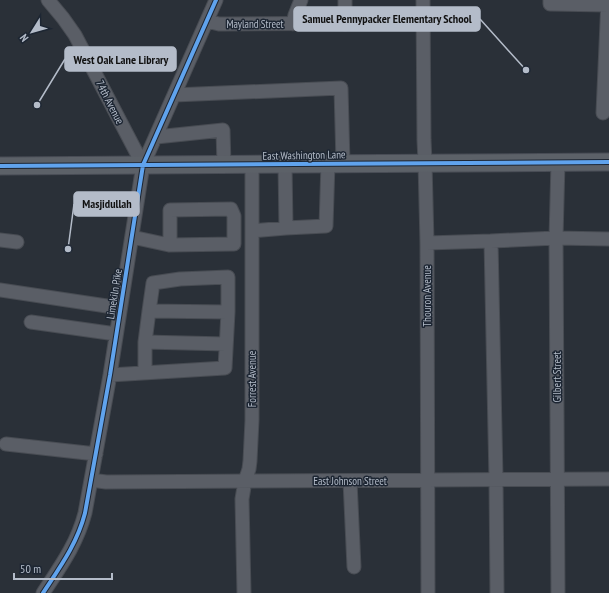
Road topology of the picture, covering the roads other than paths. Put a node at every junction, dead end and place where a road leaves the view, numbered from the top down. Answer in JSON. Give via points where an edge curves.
{"nodes":[{"id":1,"x":48,"y":0,"type":"edge"},
{"id":2,"x":216,"y":0,"type":"edge"},
{"id":3,"x":301,"y":0,"type":"edge"},
{"id":4,"x":345,"y":0,"type":"edge"},
{"id":5,"x":423,"y":0,"type":"edge"},
{"id":6,"x":550,"y":0,"type":"edge"},
{"id":7,"x":608,"y":3,"type":"edge"},
{"id":8,"x":207,"y":21,"type":"junction"},
{"id":9,"x":423,"y":23,"type":"junction"},
{"id":10,"x":293,"y":24,"type":"junction"},
{"id":11,"x":345,"y":24,"type":"junction"},
{"id":12,"x":174,"y":95,"type":"junction"},
{"id":13,"x":603,"y":113,"type":"dead end"},
{"id":14,"x":156,"y":137,"type":"junction"},
{"id":15,"x":425,"y":162,"type":"junction"},
{"id":16,"x":558,"y":162,"type":"junction"},
{"id":17,"x":609,"y":162,"type":"edge"},
{"id":18,"x":335,"y":163,"type":"junction"},
{"id":19,"x":224,"y":164,"type":"junction"},
{"id":20,"x":252,"y":164,"type":"junction"},
{"id":21,"x":285,"y":164,"type":"junction"},
{"id":22,"x":143,"y":165,"type":"junction"},
{"id":23,"x":0,"y":166,"type":"edge"},
{"id":24,"x":286,"y":228,"type":"junction"},
{"id":25,"x":252,"y":231,"type":"junction"},
{"id":26,"x":132,"y":237,"type":"junction"},
{"id":27,"x":556,"y":238,"type":"junction"},
{"id":28,"x":609,"y":239,"type":"edge"},
{"id":29,"x":0,"y":240,"type":"edge"},
{"id":30,"x":492,"y":241,"type":"junction"},
{"id":31,"x":17,"y":242,"type":"dead end"},
{"id":32,"x":427,"y":243,"type":"junction"},
{"id":33,"x":170,"y":245,"type":"junction"},
{"id":34,"x":0,"y":290,"type":"edge"},
{"id":35,"x":120,"y":308,"type":"junction"},
{"id":36,"x":149,"y":311,"type":"junction"},
{"id":37,"x":228,"y":312,"type":"junction"},
{"id":38,"x":31,"y":322,"type":"dead end"},
{"id":39,"x":116,"y":334,"type":"junction"},
{"id":40,"x":145,"y":342,"type":"junction"},
{"id":41,"x":226,"y":344,"type":"junction"},
{"id":42,"x":145,"y":373,"type":"junction"},
{"id":43,"x":110,"y":375,"type":"junction"},
{"id":44,"x":6,"y":444,"type":"dead end"},
{"id":45,"x":96,"y":454,"type":"junction"},
{"id":46,"x":609,"y":478,"type":"edge"},
{"id":47,"x":496,"y":479,"type":"junction"},
{"id":48,"x":558,"y":479,"type":"junction"},
{"id":49,"x":91,"y":480,"type":"junction"},
{"id":50,"x":427,"y":480,"type":"junction"},
{"id":51,"x":245,"y":481,"type":"junction"},
{"id":52,"x":350,"y":481,"type":"junction"},
{"id":53,"x":354,"y":567,"type":"dead end"},
{"id":54,"x":49,"y":590,"type":"edge"},
{"id":55,"x":244,"y":593,"type":"edge"},
{"id":56,"x":428,"y":593,"type":"edge"},
{"id":57,"x":497,"y":593,"type":"edge"},
{"id":58,"x":558,"y":593,"type":"edge"}],
"edges":[{"from":1,"to":22,"type":"street","name":"74th Avenue","via":[[63,18],[82,49]]},
{"from":2,"to":8,"type":"street","name":"Limekiln Pike"},
{"from":3,"to":10,"type":"street"},
{"from":4,"to":11,"type":"street"},
{"from":5,"to":9,"type":"street","name":"Thouron Avenue"},
{"from":6,"to":7,"type":"street","via":[[550,4]]},
{"from":7,"to":13,"type":"street"},
{"from":8,"to":10,"type":"street","name":"Mayland Street","via":[[221,24]]},
{"from":8,"to":12,"type":"street","name":"Limekiln Pike"},
{"from":9,"to":11,"type":"street","name":"Mayland Street"},
{"from":9,"to":15,"type":"street","name":"Thouron Avenue"},
{"from":10,"to":11,"type":"street","name":"Mayland Street"},
{"from":12,"to":14,"type":"street","name":"Limekiln Pike"},
{"from":12,"to":18,"type":"street","via":[[341,88]]},
{"from":14,"to":19,"type":"street","via":[[223,130]]},
{"from":14,"to":22,"type":"street","name":"Limekiln Pike"},
{"from":15,"to":16,"type":"main road","name":"East Washington Lane"},
{"from":15,"to":18,"type":"main road","name":"East Washington Lane"},
{"from":15,"to":32,"type":"street","name":"Thouron Avenue"},
{"from":16,"to":17,"type":"main road","name":"East Washington Lane"},
{"from":16,"to":27,"type":"street","name":"Gilbert Street"},
{"from":18,"to":21,"type":"main road","name":"East Washington Lane"},
{"from":18,"to":24,"type":"street","via":[[326,226]]},
{"from":19,"to":20,"type":"main road","name":"East Washington Lane"},
{"from":19,"to":22,"type":"main road","name":"East Washington Lane"},
{"from":20,"to":21,"type":"main road","name":"East Washington Lane"},
{"from":20,"to":25,"type":"street","name":"Forrest Avenue"},
{"from":21,"to":24,"type":"street"},
{"from":22,"to":23,"type":"main road","name":"East Washington Lane"},
{"from":22,"to":26,"type":"street","name":"Limekiln Pike"},
{"from":24,"to":25,"type":"street"},
{"from":25,"to":51,"type":"street","name":"Forrest Avenue","via":[[252,420],[250,461]]},
{"from":26,"to":33,"type":"street"},
{"from":26,"to":35,"type":"street","name":"Limekiln Pike"},
{"from":27,"to":28,"type":"street"},
{"from":27,"to":30,"type":"street"},
{"from":27,"to":48,"type":"street","name":"Gilbert Street"},
{"from":29,"to":31,"type":"street"},
{"from":30,"to":32,"type":"street"},
{"from":30,"to":47,"type":"street"},
{"from":32,"to":50,"type":"street","name":"Thouron Avenue"},
{"from":33,"to":33,"type":"street","via":[[170,210],[231,209],[234,216],[234,244]]},
{"from":34,"to":35,"type":"street"},
{"from":35,"to":39,"type":"street","name":"Limekiln Pike"},
{"from":36,"to":37,"type":"street"},
{"from":36,"to":37,"type":"street","via":[[154,283],[228,277]]},
{"from":36,"to":40,"type":"street"},
{"from":37,"to":41,"type":"street"},
{"from":38,"to":39,"type":"street"},
{"from":39,"to":43,"type":"street","name":"Limekiln Pike"},
{"from":40,"to":41,"type":"street"},
{"from":40,"to":42,"type":"street"},
{"from":41,"to":42,"type":"street","via":[[225,368]]},
{"from":42,"to":43,"type":"street"},
{"from":43,"to":45,"type":"street","name":"Limekiln Pike"},
{"from":44,"to":45,"type":"street"},
{"from":45,"to":49,"type":"street","name":"Limekiln Pike"},
{"from":46,"to":48,"type":"street","name":"East Johnson Street"},
{"from":47,"to":48,"type":"street","name":"East Johnson Street"},
{"from":47,"to":50,"type":"street","name":"East Johnson Street"},
{"from":47,"to":57,"type":"street"},
{"from":48,"to":58,"type":"street","name":"Gilbert Street"},
{"from":49,"to":51,"type":"street","name":"East Johnson Street"},
{"from":49,"to":54,"type":"street","name":"Limekiln Pike","via":[[78,536]]},
{"from":50,"to":52,"type":"street","name":"East Johnson Street"},
{"from":50,"to":56,"type":"street","name":"Thouron Avenue"},
{"from":51,"to":52,"type":"street","name":"East Johnson Street"},
{"from":51,"to":55,"type":"street","name":"Forrest Avenue","via":[[242,499]]},
{"from":52,"to":53,"type":"street"}]}
